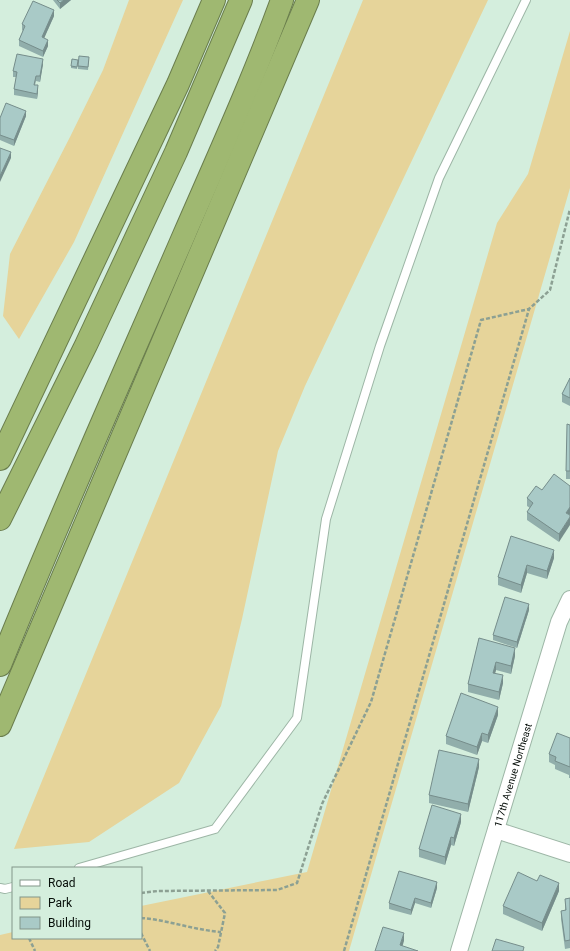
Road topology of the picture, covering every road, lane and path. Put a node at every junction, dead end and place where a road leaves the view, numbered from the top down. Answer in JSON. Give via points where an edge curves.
{"nodes":[{"id":1,"x":214,"y":0,"type":"edge"},
{"id":2,"x":241,"y":0,"type":"edge"},
{"id":3,"x":282,"y":0,"type":"edge"},
{"id":4,"x":308,"y":0,"type":"edge"},
{"id":5,"x":526,"y":0,"type":"edge"},
{"id":6,"x":570,"y":209,"type":"edge"},
{"id":7,"x":529,"y":309,"type":"junction"},
{"id":8,"x":0,"y":459,"type":"edge"},
{"id":9,"x":0,"y":519,"type":"edge"},
{"id":10,"x":570,"y":600,"type":"edge"},
{"id":11,"x":0,"y":665,"type":"edge"},
{"id":12,"x":0,"y":725,"type":"edge"},
{"id":13,"x":496,"y":830,"type":"junction"},
{"id":14,"x":570,"y":854,"type":"edge"},
{"id":15,"x":82,"y":867,"type":"edge"},
{"id":16,"x":12,"y":887,"type":"edge"},
{"id":17,"x":0,"y":888,"type":"edge"},
{"id":18,"x":207,"y":890,"type":"junction"},
{"id":19,"x":142,"y":893,"type":"edge"},
{"id":20,"x":142,"y":918,"type":"edge"},
{"id":21,"x":221,"y":932,"type":"junction"},
{"id":22,"x":142,"y":935,"type":"edge"},
{"id":23,"x":30,"y":939,"type":"edge"},
{"id":24,"x":35,"y":951,"type":"edge"},
{"id":25,"x":150,"y":951,"type":"edge"},
{"id":26,"x":214,"y":951,"type":"edge"},
{"id":27,"x":344,"y":951,"type":"edge"},
{"id":28,"x":459,"y":951,"type":"edge"}],
"edges":[{"from":1,"to":8,"type":"highway","via":[[178,84]]},
{"from":2,"to":9,"type":"highway","via":[[172,160],[86,345]]},
{"from":3,"to":11,"type":"highway","via":[[222,148],[30,589]]},
{"from":4,"to":12,"type":"highway"},
{"from":5,"to":15,"type":"lane","via":[[440,178],[375,361],[326,519],[297,718],[215,829]]},
{"from":6,"to":7,"type":"path","via":[[550,290]]},
{"from":7,"to":18,"type":"path","via":[[481,320],[371,702],[322,804],[297,883],[277,890]]},
{"from":7,"to":27,"type":"path"},
{"from":10,"to":13,"type":"street","name":"117th Avenue Northeast","via":[[559,622]]},
{"from":13,"to":14,"type":"street"},
{"from":13,"to":28,"type":"street","name":"117th Avenue Northeast"},
{"from":16,"to":17,"type":"lane"},
{"from":18,"to":19,"type":"path"},
{"from":18,"to":21,"type":"path","via":[[225,913]]},
{"from":20,"to":21,"type":"path"},
{"from":21,"to":26,"type":"path","via":[[218,946]]},
{"from":22,"to":25,"type":"path"},
{"from":23,"to":24,"type":"path"}]}
